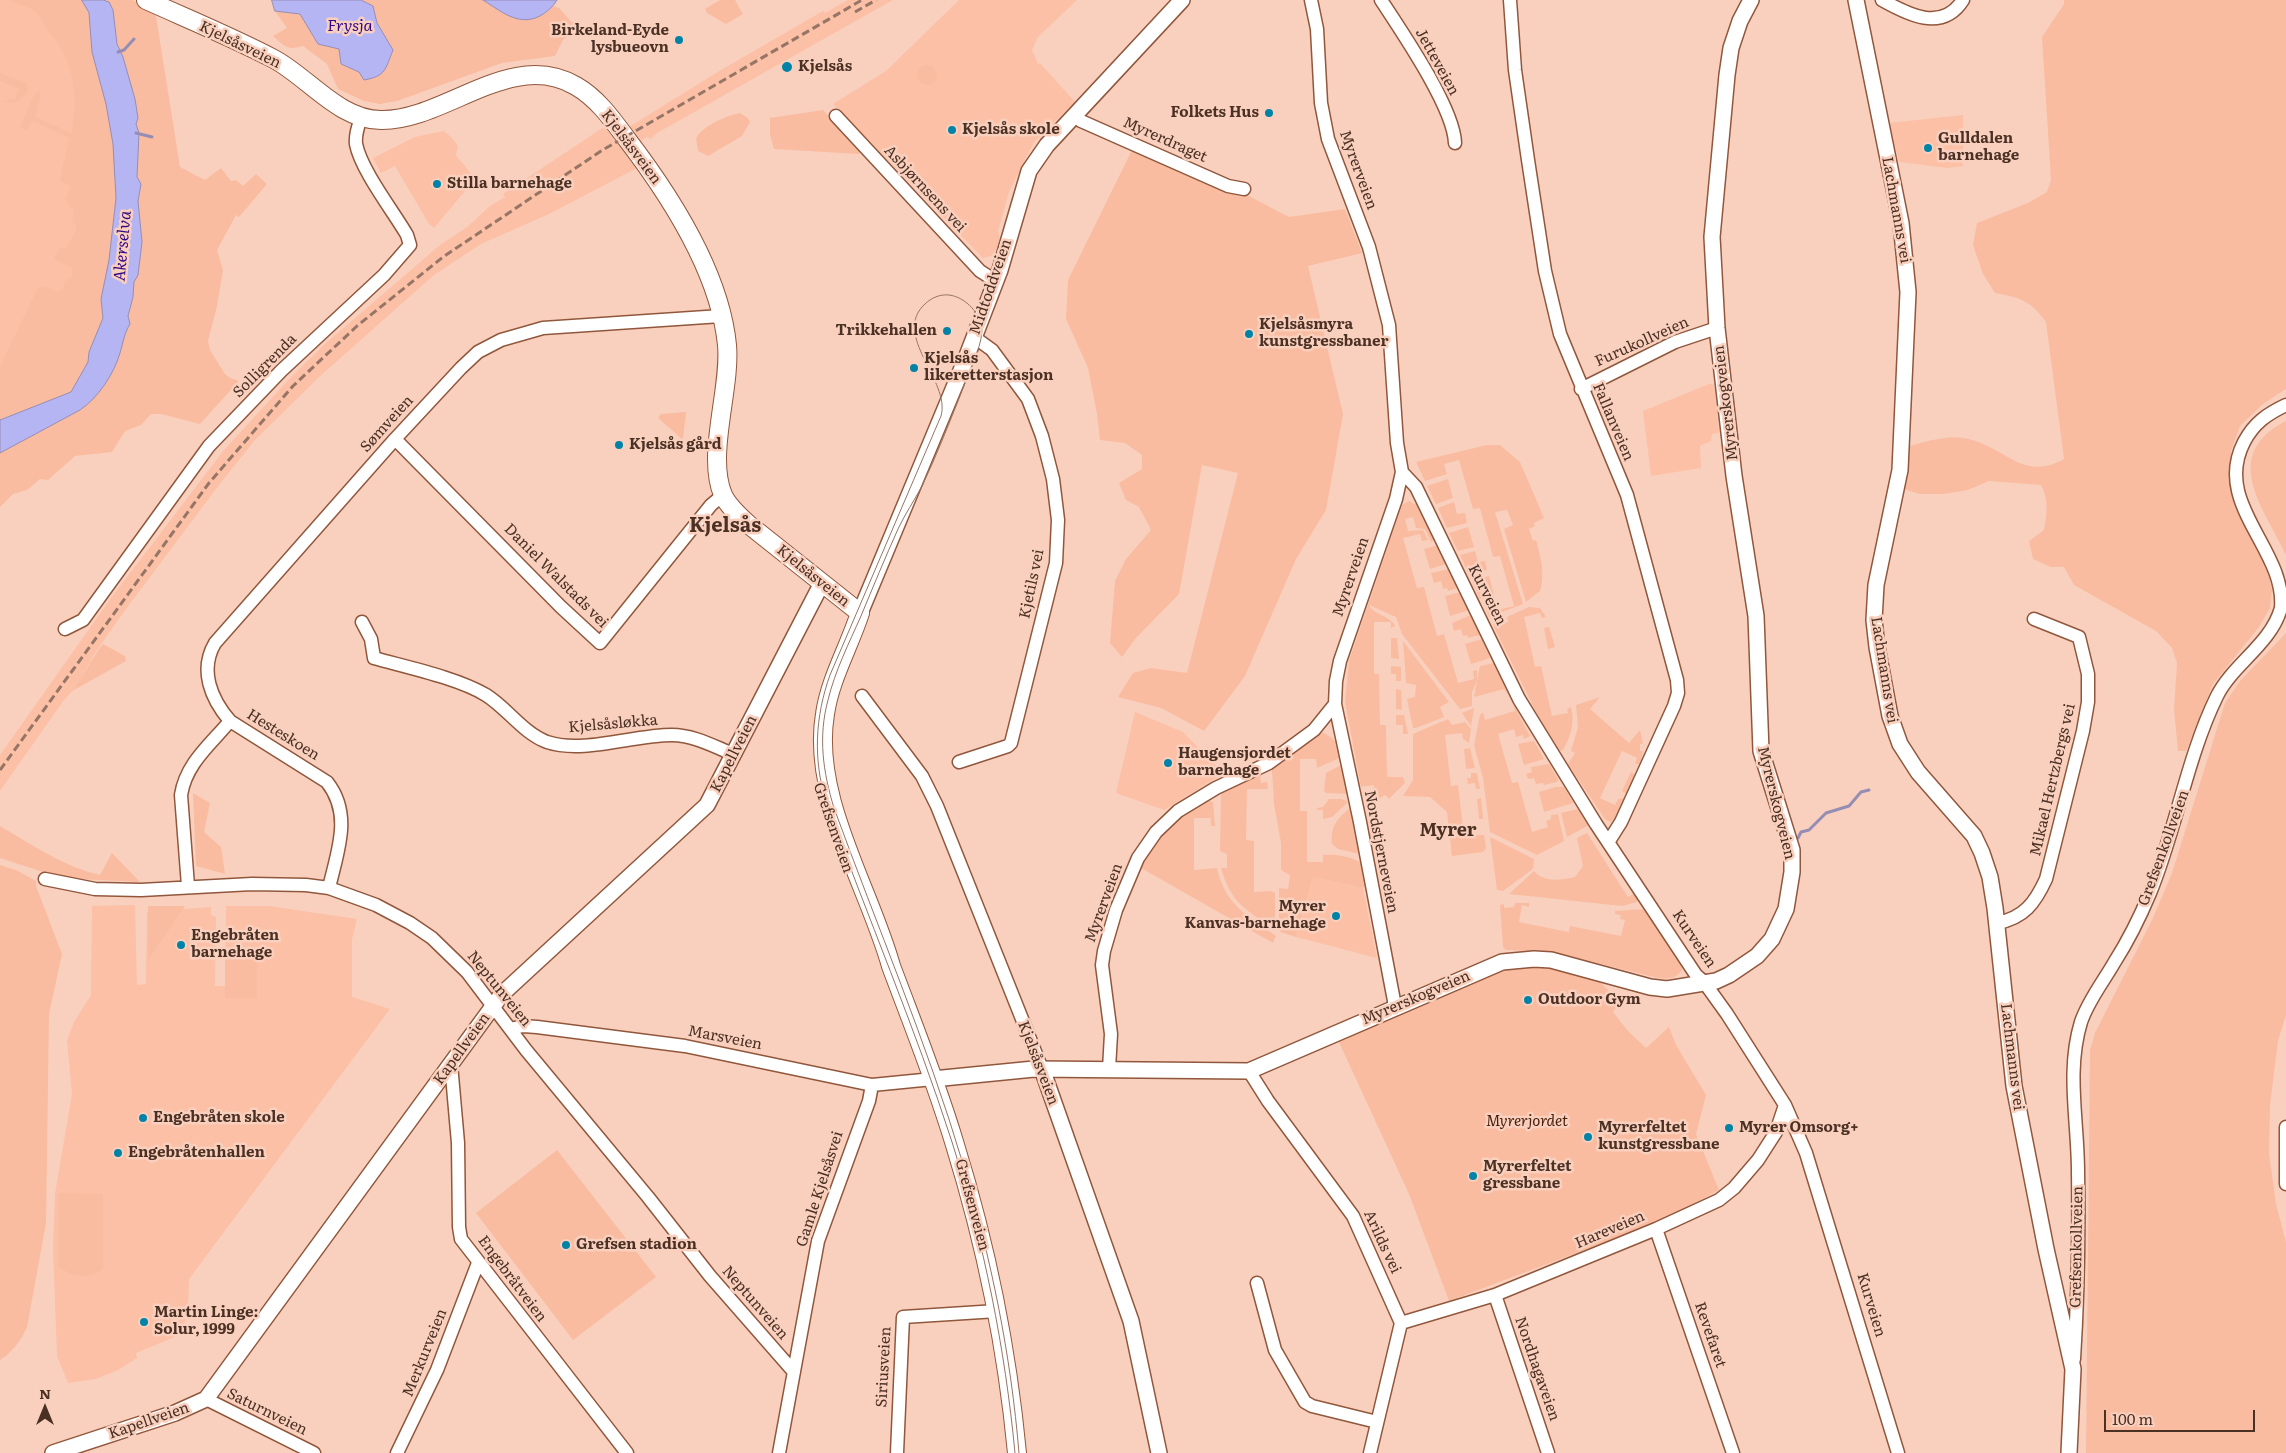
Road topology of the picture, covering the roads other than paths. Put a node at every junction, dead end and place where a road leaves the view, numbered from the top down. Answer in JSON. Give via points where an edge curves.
{"nodes":[{"id":1,"x":146,"y":0,"type":"edge"},
{"id":2,"x":1182,"y":0,"type":"edge"},
{"id":3,"x":1311,"y":0,"type":"edge"},
{"id":4,"x":1381,"y":0,"type":"edge"},
{"id":5,"x":1510,"y":0,"type":"edge"},
{"id":6,"x":1751,"y":0,"type":"edge"},
{"id":7,"x":1856,"y":0,"type":"edge"},
{"id":8,"x":1882,"y":0,"type":"edge"},
{"id":9,"x":1963,"y":0,"type":"edge"},
{"id":10,"x":1074,"y":115,"type":"junction"},
{"id":11,"x":836,"y":116,"type":"dead end"},
{"id":12,"x":361,"y":118,"type":"junction"},
{"id":13,"x":1455,"y":144,"type":"dead end"},
{"id":14,"x":1244,"y":189,"type":"dead end"},
{"id":15,"x":994,"y":280,"type":"junction"},
{"id":16,"x":721,"y":316,"type":"junction"},
{"id":17,"x":1717,"y":328,"type":"junction"},
{"id":18,"x":974,"y":337,"type":"junction"},
{"id":19,"x":1581,"y":388,"type":"junction"},
{"id":20,"x":2286,"y":405,"type":"edge"},
{"id":21,"x":395,"y":439,"type":"junction"},
{"id":22,"x":1402,"y":472,"type":"junction"},
{"id":23,"x":723,"y":495,"type":"junction"},
{"id":24,"x":822,"y":584,"type":"junction"},
{"id":25,"x":860,"y":613,"type":"junction"},
{"id":26,"x":2034,"y":619,"type":"dead end"},
{"id":27,"x":362,"y":622,"type":"dead end"},
{"id":28,"x":65,"y":629,"type":"dead end"},
{"id":29,"x":862,"y":696,"type":"dead end"},
{"id":30,"x":1335,"y":704,"type":"junction"},
{"id":31,"x":230,"y":721,"type":"junction"},
{"id":32,"x":733,"y":754,"type":"junction"},
{"id":33,"x":959,"y":762,"type":"dead end"},
{"id":34,"x":1609,"y":841,"type":"junction"},
{"id":35,"x":45,"y":879,"type":"dead end"},
{"id":36,"x":188,"y":886,"type":"junction"},
{"id":37,"x":329,"y":888,"type":"junction"},
{"id":38,"x":1997,"y":923,"type":"junction"},
{"id":39,"x":1704,"y":982,"type":"junction"},
{"id":40,"x":494,"y":1005,"type":"junction"},
{"id":41,"x":1395,"y":1006,"type":"junction"},
{"id":42,"x":510,"y":1029,"type":"junction"},
{"id":43,"x":451,"y":1064,"type":"junction"},
{"id":44,"x":1042,"y":1069,"type":"junction"},
{"id":45,"x":1109,"y":1069,"type":"junction"},
{"id":46,"x":1248,"y":1071,"type":"junction"},
{"id":47,"x":933,"y":1079,"type":"junction"},
{"id":48,"x":872,"y":1085,"type":"junction"},
{"id":49,"x":1785,"y":1105,"type":"junction"},
{"id":50,"x":2286,"y":1127,"type":"edge"},
{"id":51,"x":2286,"y":1184,"type":"edge"},
{"id":52,"x":1656,"y":1228,"type":"junction"},
{"id":53,"x":478,"y":1263,"type":"junction"},
{"id":54,"x":1256,"y":1283,"type":"dead end"},
{"id":55,"x":1495,"y":1296,"type":"junction"},
{"id":56,"x":997,"y":1311,"type":"junction"},
{"id":57,"x":1401,"y":1323,"type":"junction"},
{"id":58,"x":2069,"y":1332,"type":"junction"},
{"id":59,"x":794,"y":1372,"type":"junction"},
{"id":60,"x":206,"y":1399,"type":"junction"},
{"id":61,"x":1377,"y":1422,"type":"junction"},
{"id":62,"x":53,"y":1453,"type":"edge"},
{"id":63,"x":314,"y":1453,"type":"edge"},
{"id":64,"x":397,"y":1453,"type":"edge"},
{"id":65,"x":626,"y":1453,"type":"edge"},
{"id":66,"x":779,"y":1453,"type":"edge"},
{"id":67,"x":896,"y":1453,"type":"edge"},
{"id":68,"x":1017,"y":1453,"type":"edge"},
{"id":69,"x":1159,"y":1453,"type":"edge"},
{"id":70,"x":1370,"y":1453,"type":"edge"},
{"id":71,"x":1548,"y":1453,"type":"edge"},
{"id":72,"x":1733,"y":1453,"type":"edge"},
{"id":73,"x":1898,"y":1453,"type":"edge"},
{"id":74,"x":2069,"y":1453,"type":"edge"}],
"edges":[{"from":1,"to":12,"type":"main road","name":"Kjelsåsveien","via":[[275,60]]},
{"from":2,"to":10,"type":"street","name":"Midtoddveien"},
{"from":3,"to":22,"type":"street","name":"Myrerveien","via":[[1317,29],[1321,103],[1328,139],[1369,247],[1386,312]]},
{"from":4,"to":13,"type":"street","name":"Jetteveien","via":[[1428,75],[1455,132]]},
{"from":5,"to":19,"type":"street","name":"Fallanveien","via":[[1515,70],[1545,271],[1560,334]]},
{"from":6,"to":17,"type":"street","name":"Myrerskogveien","via":[[1740,21],[1727,75],[1712,237]]},
{"from":7,"to":38,"type":"street","name":"Lachmanns vei","via":[[1901,222],[1908,285],[1900,470],[1876,585],[1874,620],[1877,647],[1896,735],[1918,772],[1974,836],[1988,871]]},
{"from":8,"to":9,"type":"street","via":[[1908,14],[1928,18],[1952,12]]},
{"from":10,"to":14,"type":"street","name":"Myrerdraget","via":[[1081,121],[1228,186]]},
{"from":10,"to":15,"type":"street","name":"Midtoddveien","via":[[1029,171],[1000,270]]},
{"from":11,"to":15,"type":"street","name":"Asbjørnsens vei","via":[[980,271]]},
{"from":12,"to":16,"type":"main road","name":"Kjelsåsveien","via":[[404,118],[517,77],[556,77],[575,85],[596,101],[612,120],[663,190],[700,258]]},
{"from":12,"to":28,"type":"street","name":"Solligrenda","via":[[356,136],[358,151],[410,245],[384,275],[281,371],[209,446],[83,620]]},
{"from":15,"to":18,"type":"street","name":"Midtoddveien"},
{"from":16,"to":21,"type":"street","name":"Sømveien","via":[[544,328],[501,340],[478,352]]},
{"from":16,"to":23,"type":"main road","name":"Kjelsåsveien","via":[[727,359],[717,464]]},
{"from":17,"to":19,"type":"street","name":"Furukollveien","via":[[1675,342]]},
{"from":17,"to":39,"type":"street","name":"Myrerskogveien","via":[[1734,476],[1756,616],[1761,751],[1789,838],[1793,862],[1786,909],[1772,939],[1757,956],[1729,975]]},
{"from":18,"to":25,"type":"street","name":"Midtoddveien","via":[[942,422]]},
{"from":18,"to":33,"type":"street","name":"Kjetils vei","via":[[992,350],[1028,399],[1053,479],[1058,520],[1056,563],[1011,743]]},
{"from":19,"to":34,"type":"street","name":"Fallanveien","via":[[1627,496],[1678,693],[1621,822]]},
{"from":20,"to":58,"type":"street","name":"Grefsenkollveien","via":[[2254,426],[2240,452],[2237,472],[2242,499],[2281,580],[2279,614],[2217,698],[2202,732],[2148,896],[2085,1012],[2078,1034],[2073,1070],[2078,1170]]},
{"from":21,"to":23,"type":"street","name":"Daniel Walstads vei","via":[[561,608],[600,643]]},
{"from":21,"to":31,"type":"street","name":"Sømveien","via":[[215,643],[208,662],[209,685],[221,711]]},
{"from":22,"to":30,"type":"street","name":"Myrerveien","via":[[1396,499],[1340,660]]},
{"from":22,"to":34,"type":"street","name":"Kurveien","via":[[1416,487],[1519,699]]},
{"from":23,"to":24,"type":"main road","name":"Kjelsåsveien","via":[[748,524]]},
{"from":24,"to":25,"type":"main road","name":"Kjelsåsveien"},
{"from":24,"to":32,"type":"street","name":"Kapellveien"},
{"from":25,"to":47,"type":"main road","name":"Grefsenveien","via":[[844,632],[819,691],[813,728],[813,763],[819,795],[834,838],[875,943],[891,966]]},
{"from":26,"to":38,"type":"street","name":"Mikael Hertzbergs vei","via":[[2079,636],[2088,674],[2088,702],[2046,879],[2036,900],[2027,909],[2017,917]]},
{"from":27,"to":32,"type":"street","name":"Kjelsåsløkka","via":[[371,638],[374,658],[423,671],[486,695],[533,735],[546,742],[580,745],[671,735],[694,738]]},
{"from":29,"to":44,"type":"street","name":"Kjelsåsveien","via":[[922,776]]},
{"from":30,"to":41,"type":"street","name":"Nordstjerneveien"},
{"from":30,"to":45,"type":"street","name":"Myrerveien","via":[[1314,730],[1269,763],[1208,792],[1178,811],[1156,832],[1138,858],[1119,902],[1104,950],[1102,965],[1111,1034]]},
{"from":31,"to":36,"type":"street","name":"Hesteskoen","via":[[197,758],[183,783],[181,795]]},
{"from":31,"to":37,"type":"street","name":"Hesteskoen","via":[[327,782],[334,791],[342,824]]},
{"from":32,"to":40,"type":"street","name":"Kapellveien","via":[[713,795],[700,813],[517,980]]},
{"from":34,"to":39,"type":"street","name":"Kurveien","via":[[1696,975]]},
{"from":35,"to":36,"type":"street","name":"Neptunveien","via":[[95,888],[140,890]]},
{"from":36,"to":37,"type":"street","name":"Neptunveien","via":[[279,884]]},
{"from":37,"to":40,"type":"street","name":"Neptunveien","via":[[376,905],[432,938],[467,972]]},
{"from":38,"to":58,"type":"street","name":"Lachmanns vei","via":[[2014,1086]]},
{"from":39,"to":41,"type":"street","name":"Myrerskogveien","via":[[1667,989],[1552,960],[1516,960],[1484,968]]},
{"from":39,"to":49,"type":"street","name":"Kurveien"},
{"from":40,"to":42,"type":"street","name":"Neptunveien"},
{"from":40,"to":43,"type":"street","name":"Kapellveien"},
{"from":41,"to":46,"type":"street","name":"Myrerskogveien"},
{"from":42,"to":48,"type":"street","name":"Marsveien","via":[[537,1027],[673,1044]]},
{"from":42,"to":59,"type":"street","name":"Neptunveien","via":[[710,1276]]},
{"from":43,"to":53,"type":"street","name":"Engebråtveien","via":[[458,1143],[459,1227],[461,1239]]},
{"from":43,"to":60,"type":"street","name":"Kapellveien"},
{"from":44,"to":45,"type":"street","name":"Myrerskogveien"},
{"from":44,"to":47,"type":"street","name":"Myrerskogveien"},
{"from":44,"to":69,"type":"street","name":"Kjelsåsveien","via":[[1131,1321]]},
{"from":45,"to":46,"type":"street","name":"Myrerskogveien"},
{"from":46,"to":57,"type":"street","name":"Arilds vei","via":[[1354,1216]]},
{"from":47,"to":48,"type":"street","name":"Marsveien"},
{"from":47,"to":56,"type":"main road","name":"Grefsenveien","via":[[969,1191]]},
{"from":48,"to":59,"type":"street","name":"Gamle Kjelsåsvei","via":[[818,1240]]},
{"from":49,"to":52,"type":"street","name":"Hareveien","via":[[1776,1132],[1734,1188],[1711,1204]]},
{"from":49,"to":73,"type":"street","name":"Kurveien","via":[[1806,1152],[1823,1203]]},
{"from":50,"to":51,"type":"street"},
{"from":52,"to":55,"type":"street","name":"Hareveien"},
{"from":52,"to":72,"type":"street","name":"Revefaret"},
{"from":53,"to":64,"type":"street","name":"Merkurveien","via":[[437,1370]]},
{"from":53,"to":65,"type":"street","name":"Engebråtveien"},
{"from":54,"to":61,"type":"street","via":[[1275,1350],[1305,1402]]},
{"from":55,"to":57,"type":"street","name":"Hareveien"},
{"from":55,"to":71,"type":"street","name":"Nordhagaveien"},
{"from":56,"to":67,"type":"street","name":"Siriusveien","via":[[903,1317]]},
{"from":56,"to":68,"type":"main road","name":"Grefsenveien"},
{"from":57,"to":61,"type":"street"},
{"from":58,"to":74,"type":"street","name":"Lachmanns vei","via":[[2073,1369]]},
{"from":59,"to":66,"type":"street","name":"Gamle Kjelsåsvei"},
{"from":60,"to":62,"type":"street","name":"Kapellveien"},
{"from":60,"to":63,"type":"street","name":"Saturnveien"},
{"from":61,"to":70,"type":"street"}]}
